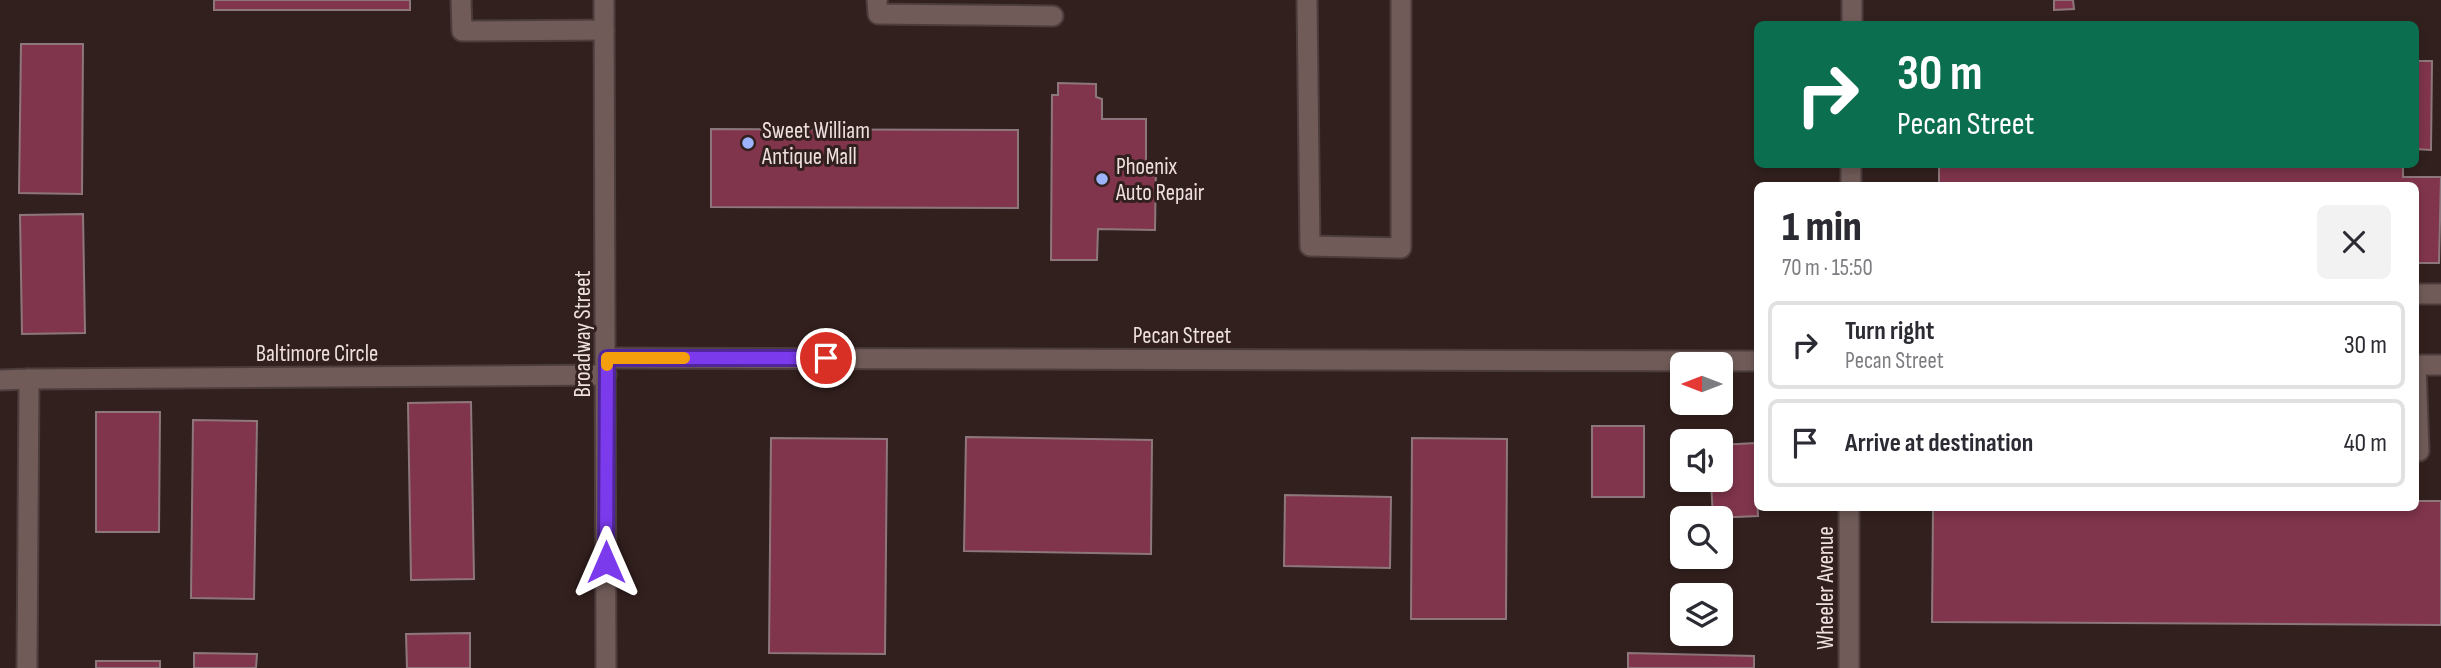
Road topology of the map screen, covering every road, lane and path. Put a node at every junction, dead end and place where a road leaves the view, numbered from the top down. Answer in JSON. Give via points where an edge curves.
{"nodes":[{"id":1,"x":461,"y":0,"type":"edge"},
{"id":2,"x":604,"y":0,"type":"edge"},
{"id":3,"x":877,"y":0,"type":"edge"},
{"id":4,"x":1307,"y":0,"type":"edge"},
{"id":5,"x":1401,"y":0,"type":"edge"},
{"id":6,"x":1852,"y":0,"type":"edge"},
{"id":7,"x":1054,"y":16,"type":"dead end"},
{"id":8,"x":1852,"y":21,"type":"edge"},
{"id":9,"x":604,"y":30,"type":"junction"},
{"id":10,"x":2419,"y":294,"type":"edge"},
{"id":11,"x":2441,"y":294,"type":"edge"},
{"id":12,"x":1754,"y":361,"type":"edge"},
{"id":13,"x":2419,"y":365,"type":"edge"},
{"id":14,"x":2441,"y":365,"type":"edge"},
{"id":15,"x":607,"y":367,"type":"junction"},
{"id":16,"x":29,"y":379,"type":"junction"},
{"id":17,"x":0,"y":380,"type":"edge"},
{"id":18,"x":1849,"y":511,"type":"edge"},
{"id":19,"x":27,"y":668,"type":"edge"},
{"id":20,"x":606,"y":668,"type":"edge"},
{"id":21,"x":1849,"y":668,"type":"edge"}],
"edges":[{"from":1,"to":9,"type":"street","via":[[462,32]]},
{"from":2,"to":9,"type":"street","name":"Broadway Street"},
{"from":3,"to":7,"type":"street","via":[[877,14]]},
{"from":4,"to":5,"type":"street","via":[[1310,246],[1401,248]]},
{"from":6,"to":8,"type":"street"},
{"from":9,"to":15,"type":"street","name":"Broadway Street"},
{"from":10,"to":11,"type":"street"},
{"from":12,"to":15,"type":"street","name":"Pecan Street"},
{"from":13,"to":14,"type":"street"},
{"from":15,"to":16,"type":"street","name":"Baltimore Circle"},
{"from":15,"to":20,"type":"street","name":"Broadway Street"},
{"from":16,"to":17,"type":"street","name":"Baltimore Circle"},
{"from":16,"to":19,"type":"street"},
{"from":18,"to":21,"type":"street","name":"Wheeler Avenue"}]}
